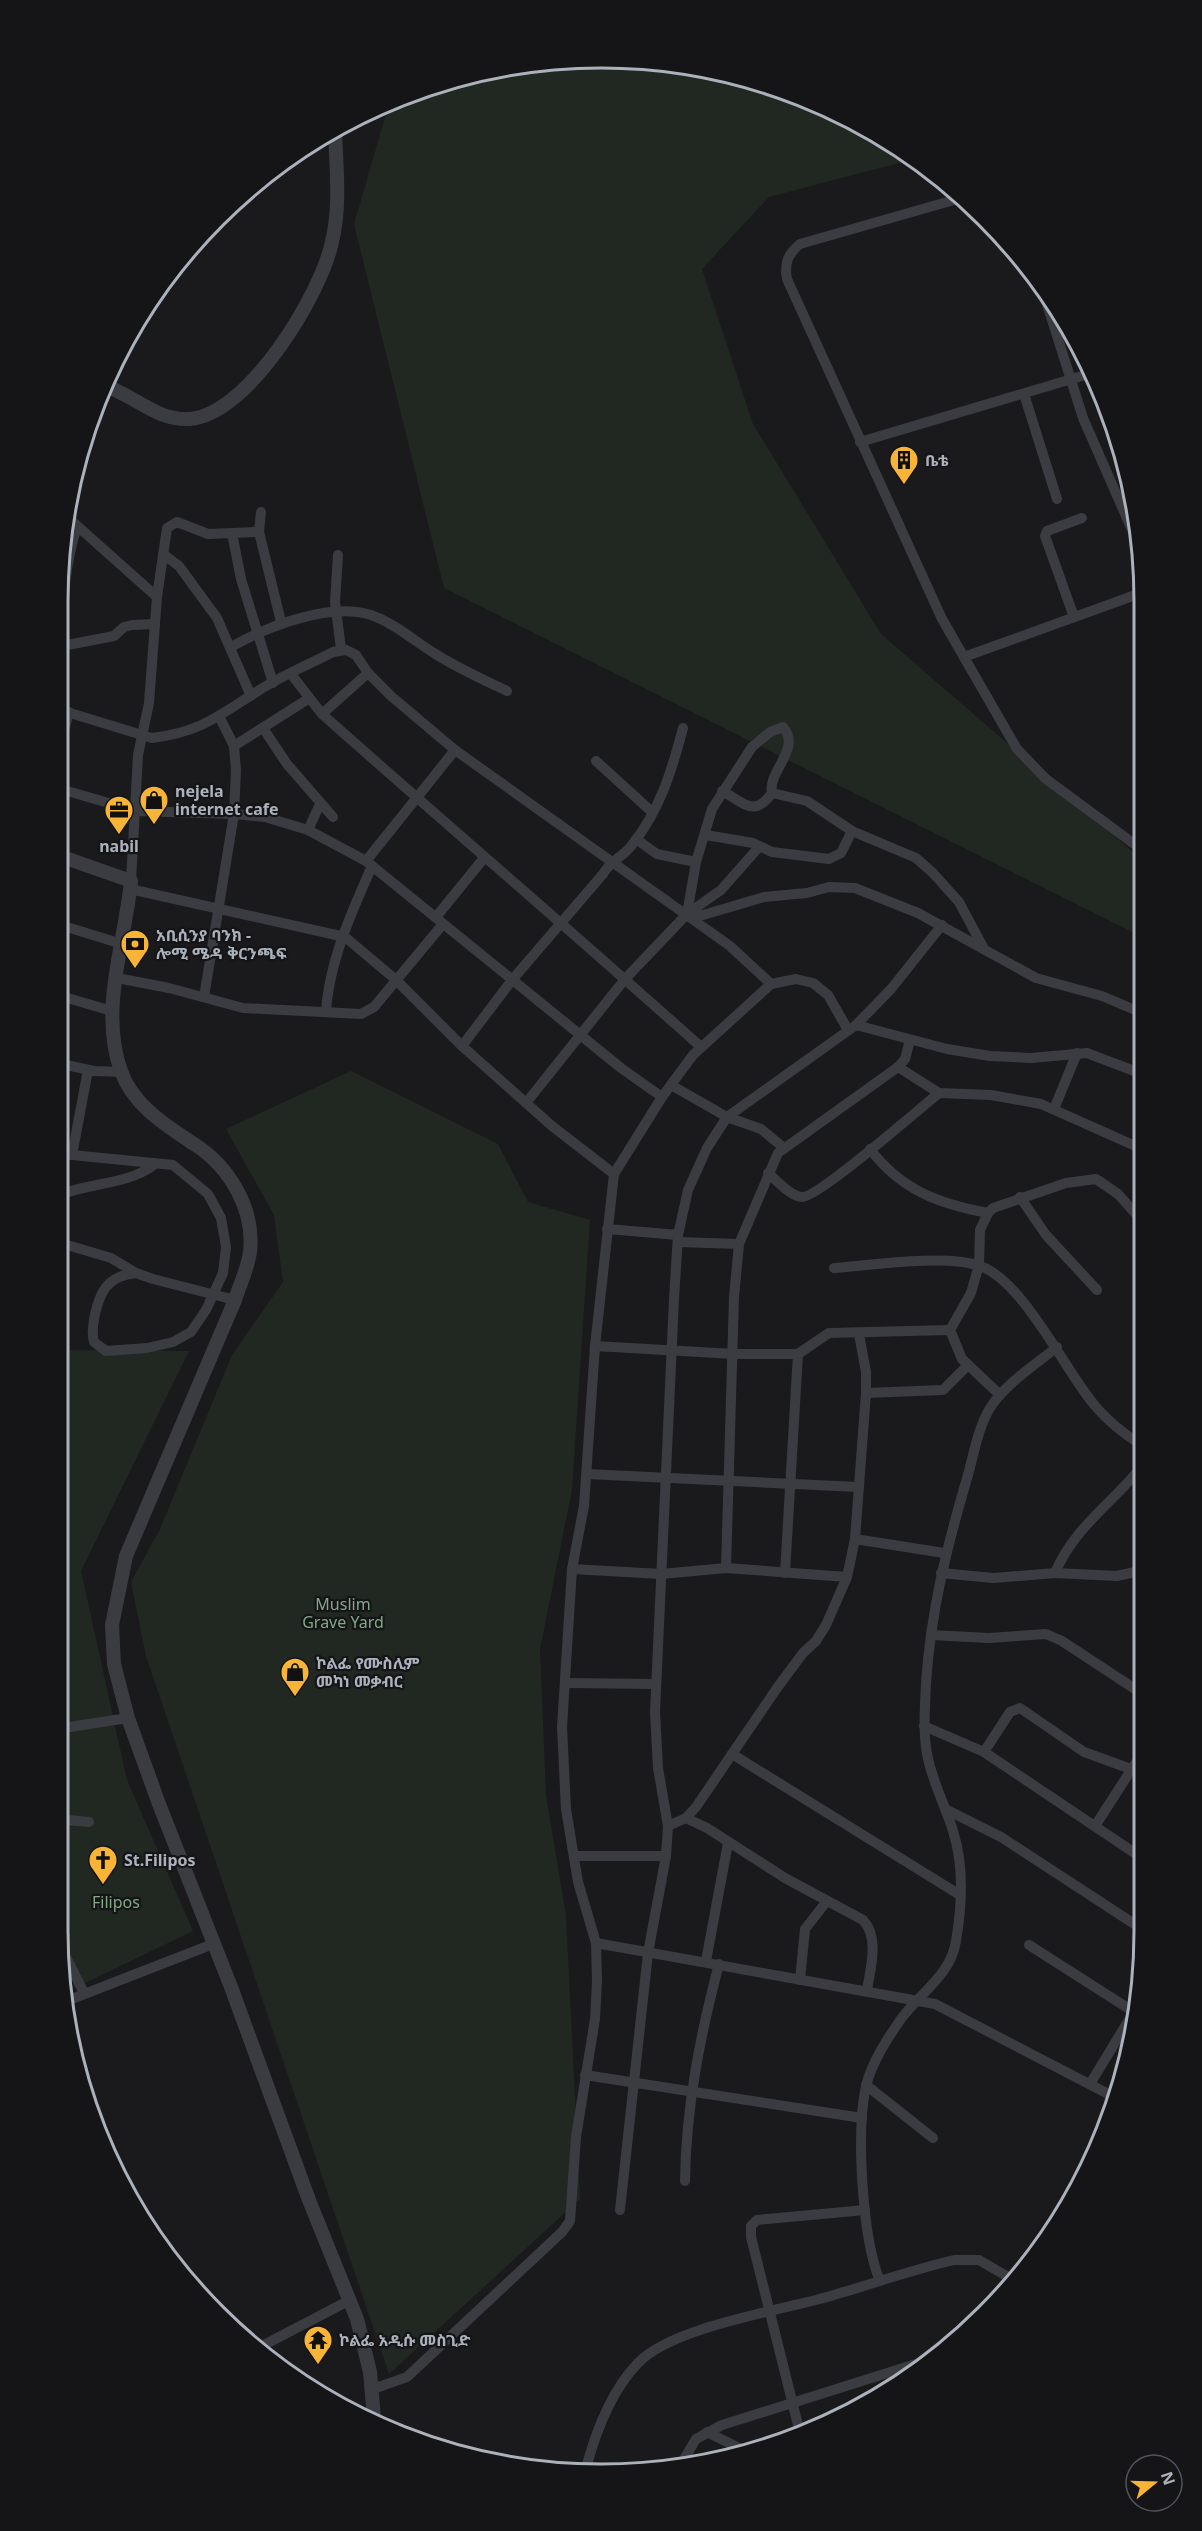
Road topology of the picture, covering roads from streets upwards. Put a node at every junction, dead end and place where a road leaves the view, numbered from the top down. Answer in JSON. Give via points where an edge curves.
{"nodes":[{"id":1,"x":336,"y":138,"type":"edge"},
{"id":2,"x":953,"y":200,"type":"edge"},
{"id":3,"x":1050,"y":312,"type":"edge"},
{"id":4,"x":1084,"y":376,"type":"edge"},
{"id":5,"x":1071,"y":380,"type":"junction"},
{"id":6,"x":112,"y":389,"type":"edge"},
{"id":7,"x":1024,"y":394,"type":"junction"},
{"id":8,"x":860,"y":442,"type":"junction"},
{"id":9,"x":1057,"y":499,"type":"dead end"},
{"id":10,"x":261,"y":512,"type":"dead end"},
{"id":11,"x":1082,"y":518,"type":"dead end"},
{"id":12,"x":1128,"y":521,"type":"edge"},
{"id":13,"x":73,"y":523,"type":"edge"},
{"id":14,"x":77,"y":527,"type":"junction"},
{"id":15,"x":232,"y":532,"type":"junction"},
{"id":16,"x":259,"y":532,"type":"junction"},
{"id":17,"x":163,"y":554,"type":"junction"},
{"id":18,"x":338,"y":555,"type":"dead end"},
{"id":19,"x":69,"y":564,"type":"edge"},
{"id":20,"x":1135,"y":594,"type":"edge"},
{"id":21,"x":157,"y":597,"type":"junction"},
{"id":22,"x":337,"y":613,"type":"junction"},
{"id":23,"x":1074,"y":617,"type":"junction"},
{"id":24,"x":281,"y":622,"type":"junction"},
{"id":25,"x":155,"y":624,"type":"junction"},
{"id":26,"x":258,"y":632,"type":"junction"},
{"id":27,"x":67,"y":645,"type":"edge"},
{"id":28,"x":231,"y":648,"type":"junction"},
{"id":29,"x":341,"y":650,"type":"junction"},
{"id":30,"x":964,"y":657,"type":"junction"},
{"id":31,"x":368,"y":673,"type":"junction"},
{"id":32,"x":291,"y":674,"type":"junction"},
{"id":33,"x":273,"y":683,"type":"junction"},
{"id":34,"x":507,"y":691,"type":"dead end"},
{"id":35,"x":251,"y":696,"type":"junction"},
{"id":36,"x":308,"y":699,"type":"junction"},
{"id":37,"x":69,"y":712,"type":"joint"},
{"id":38,"x":322,"y":714,"type":"junction"},
{"id":39,"x":220,"y":718,"type":"junction"},
{"id":40,"x":67,"y":719,"type":"edge"},
{"id":41,"x":263,"y":728,"type":"junction"},
{"id":42,"x":683,"y":728,"type":"dead end"},
{"id":43,"x":142,"y":735,"type":"junction"},
{"id":44,"x":234,"y":746,"type":"junction"},
{"id":45,"x":454,"y":750,"type":"junction"},
{"id":46,"x":596,"y":761,"type":"dead end"},
{"id":47,"x":67,"y":791,"type":"edge"},
{"id":48,"x":722,"y":791,"type":"junction"},
{"id":49,"x":772,"y":793,"type":"junction"},
{"id":50,"x":418,"y":800,"type":"junction"},
{"id":51,"x":320,"y":804,"type":"junction"},
{"id":52,"x":136,"y":811,"type":"junction"},
{"id":53,"x":652,"y":812,"type":"junction"},
{"id":54,"x":234,"y":814,"type":"junction"},
{"id":55,"x":333,"y":817,"type":"dead end"},
{"id":56,"x":308,"y":830,"type":"junction"},
{"id":57,"x":852,"y":831,"type":"junction"},
{"id":58,"x":706,"y":835,"type":"junction"},
{"id":59,"x":636,"y":839,"type":"junction"},
{"id":60,"x":1135,"y":845,"type":"edge"},
{"id":61,"x":759,"y":847,"type":"junction"},
{"id":62,"x":484,"y":858,"type":"junction"},
{"id":63,"x":67,"y":859,"type":"edge"},
{"id":64,"x":611,"y":861,"type":"junction"},
{"id":65,"x":696,"y":862,"type":"junction"},
{"id":66,"x":369,"y":863,"type":"junction"},
{"id":67,"x":131,"y":885,"type":"junction"},
{"id":68,"x":219,"y":908,"type":"junction"},
{"id":69,"x":687,"y":914,"type":"junction"},
{"id":70,"x":439,"y":921,"type":"junction"},
{"id":71,"x":562,"y":922,"type":"junction"},
{"id":72,"x":942,"y":925,"type":"junction"},
{"id":73,"x":67,"y":927,"type":"edge"},
{"id":74,"x":345,"y":937,"type":"junction"},
{"id":75,"x":122,"y":944,"type":"junction"},
{"id":76,"x":983,"y":947,"type":"junction"},
{"id":77,"x":117,"y":978,"type":"junction"},
{"id":78,"x":395,"y":979,"type":"junction"},
{"id":79,"x":625,"y":979,"type":"junction"},
{"id":80,"x":512,"y":980,"type":"junction"},
{"id":81,"x":771,"y":984,"type":"junction"},
{"id":82,"x":204,"y":997,"type":"junction"},
{"id":83,"x":67,"y":998,"type":"edge"},
{"id":84,"x":1135,"y":1010,"type":"edge"},
{"id":85,"x":112,"y":1011,"type":"junction"},
{"id":86,"x":326,"y":1011,"type":"junction"},
{"id":87,"x":852,"y":1027,"type":"junction"},
{"id":88,"x":580,"y":1034,"type":"junction"},
{"id":89,"x":910,"y":1040,"type":"junction"},
{"id":90,"x":462,"y":1046,"type":"junction"},
{"id":91,"x":700,"y":1047,"type":"junction"},
{"id":92,"x":1077,"y":1053,"type":"junction"},
{"id":93,"x":67,"y":1065,"type":"edge"},
{"id":94,"x":898,"y":1067,"type":"junction"},
{"id":95,"x":88,"y":1070,"type":"junction"},
{"id":96,"x":1135,"y":1071,"type":"edge"},
{"id":97,"x":122,"y":1072,"type":"junction"},
{"id":98,"x":671,"y":1085,"type":"junction"},
{"id":99,"x":939,"y":1093,"type":"junction"},
{"id":100,"x":662,"y":1097,"type":"junction"},
{"id":101,"x":526,"y":1103,"type":"junction"},
{"id":102,"x":1054,"y":1109,"type":"junction"},
{"id":103,"x":727,"y":1117,"type":"junction"},
{"id":104,"x":1135,"y":1146,"type":"edge"},
{"id":105,"x":784,"y":1148,"type":"junction"},
{"id":106,"x":870,"y":1149,"type":"junction"},
{"id":107,"x":67,"y":1153,"type":"edge"},
{"id":108,"x":72,"y":1155,"type":"junction"},
{"id":109,"x":154,"y":1165,"type":"junction"},
{"id":110,"x":768,"y":1173,"type":"junction"},
{"id":111,"x":614,"y":1174,"type":"junction"},
{"id":112,"x":67,"y":1193,"type":"edge"},
{"id":113,"x":1020,"y":1197,"type":"junction"},
{"id":114,"x":988,"y":1213,"type":"junction"},
{"id":115,"x":1135,"y":1213,"type":"edge"},
{"id":116,"x":607,"y":1229,"type":"junction"},
{"id":117,"x":678,"y":1238,"type":"junction"},
{"id":118,"x":739,"y":1244,"type":"junction"},
{"id":119,"x":67,"y":1245,"type":"edge"},
{"id":120,"x":979,"y":1265,"type":"junction"},
{"id":121,"x":834,"y":1268,"type":"dead end"},
{"id":122,"x":136,"y":1273,"type":"junction"},
{"id":123,"x":1096,"y":1290,"type":"dead end"},
{"id":124,"x":213,"y":1296,"type":"junction"},
{"id":125,"x":235,"y":1299,"type":"junction"},
{"id":126,"x":950,"y":1330,"type":"junction"},
{"id":127,"x":859,"y":1334,"type":"junction"},
{"id":128,"x":595,"y":1346,"type":"junction"},
{"id":129,"x":1057,"y":1347,"type":"junction"},
{"id":130,"x":672,"y":1352,"type":"junction"},
{"id":131,"x":734,"y":1354,"type":"junction"},
{"id":132,"x":798,"y":1354,"type":"junction"},
{"id":133,"x":968,"y":1365,"type":"junction"},
{"id":134,"x":866,"y":1393,"type":"junction"},
{"id":135,"x":1000,"y":1395,"type":"junction"},
{"id":136,"x":1135,"y":1441,"type":"edge"},
{"id":137,"x":1135,"y":1473,"type":"edge"},
{"id":138,"x":587,"y":1474,"type":"junction"},
{"id":139,"x":665,"y":1478,"type":"junction"},
{"id":140,"x":728,"y":1481,"type":"junction"},
{"id":141,"x":791,"y":1484,"type":"junction"},
{"id":142,"x":858,"y":1487,"type":"junction"},
{"id":143,"x":855,"y":1539,"type":"junction"},
{"id":144,"x":944,"y":1553,"type":"junction"},
{"id":145,"x":726,"y":1568,"type":"junction"},
{"id":146,"x":572,"y":1569,"type":"junction"},
{"id":147,"x":1135,"y":1572,"type":"edge"},
{"id":148,"x":785,"y":1573,"type":"junction"},
{"id":149,"x":941,"y":1573,"type":"junction"},
{"id":150,"x":1055,"y":1573,"type":"junction"},
{"id":151,"x":661,"y":1574,"type":"junction"},
{"id":152,"x":847,"y":1577,"type":"junction"},
{"id":153,"x":931,"y":1635,"type":"junction"},
{"id":154,"x":565,"y":1683,"type":"junction"},
{"id":155,"x":656,"y":1684,"type":"junction"},
{"id":156,"x":1135,"y":1689,"type":"edge"},
{"id":157,"x":128,"y":1718,"type":"junction"},
{"id":158,"x":924,"y":1726,"type":"junction"},
{"id":159,"x":67,"y":1727,"type":"edge"},
{"id":160,"x":984,"y":1752,"type":"junction"},
{"id":161,"x":732,"y":1754,"type":"junction"},
{"id":162,"x":1135,"y":1763,"type":"edge"},
{"id":163,"x":1131,"y":1769,"type":"junction"},
{"id":164,"x":945,"y":1809,"type":"junction"},
{"id":165,"x":686,"y":1818,"type":"junction"},
{"id":166,"x":67,"y":1821,"type":"edge"},
{"id":167,"x":89,"y":1822,"type":"dead end"},
{"id":168,"x":668,"y":1826,"type":"junction"},
{"id":169,"x":1095,"y":1826,"type":"junction"},
{"id":170,"x":729,"y":1843,"type":"junction"},
{"id":171,"x":1135,"y":1853,"type":"edge"},
{"id":172,"x":574,"y":1856,"type":"junction"},
{"id":173,"x":666,"y":1856,"type":"junction"},
{"id":174,"x":960,"y":1895,"type":"junction"},
{"id":175,"x":826,"y":1901,"type":"junction"},
{"id":176,"x":1135,"y":1924,"type":"edge"},
{"id":177,"x":596,"y":1943,"type":"junction"},
{"id":178,"x":213,"y":1944,"type":"junction"},
{"id":179,"x":1029,"y":1945,"type":"dead end"},
{"id":180,"x":648,"y":1953,"type":"junction"},
{"id":181,"x":706,"y":1961,"type":"junction"},
{"id":182,"x":69,"y":1963,"type":"edge"},
{"id":183,"x":719,"y":1964,"type":"junction"},
{"id":184,"x":800,"y":1980,"type":"junction"},
{"id":185,"x":867,"y":1991,"type":"junction"},
{"id":186,"x":84,"y":1993,"type":"junction"},
{"id":187,"x":72,"y":1999,"type":"edge"},
{"id":188,"x":918,"y":2001,"type":"junction"},
{"id":189,"x":1129,"y":2004,"type":"edge"},
{"id":190,"x":1126,"y":2025,"type":"edge"},
{"id":191,"x":585,"y":2075,"type":"junction"},
{"id":192,"x":634,"y":2081,"type":"junction"},
{"id":193,"x":1090,"y":2084,"type":"junction"},
{"id":194,"x":866,"y":2085,"type":"junction"},
{"id":195,"x":692,"y":2091,"type":"junction"},
{"id":196,"x":1108,"y":2094,"type":"edge"},
{"id":197,"x":862,"y":2118,"type":"junction"},
{"id":198,"x":933,"y":2138,"type":"dead end"},
{"id":199,"x":685,"y":2181,"type":"dead end"},
{"id":200,"x":620,"y":2210,"type":"dead end"},
{"id":201,"x":865,"y":2210,"type":"junction"},
{"id":202,"x":1007,"y":2276,"type":"edge"},
{"id":203,"x":880,"y":2281,"type":"junction"},
{"id":204,"x":350,"y":2300,"type":"junction"},
{"id":205,"x":770,"y":2312,"type":"junction"},
{"id":206,"x":265,"y":2344,"type":"edge"},
{"id":207,"x":907,"y":2366,"type":"edge"},
{"id":208,"x":373,"y":2389,"type":"junction"},
{"id":209,"x":792,"y":2401,"type":"junction"},
{"id":210,"x":374,"y":2412,"type":"edge"},
{"id":211,"x":797,"y":2426,"type":"edge"},
{"id":212,"x":707,"y":2432,"type":"junction"},
{"id":213,"x":735,"y":2446,"type":"edge"},
{"id":214,"x":686,"y":2456,"type":"edge"},
{"id":215,"x":588,"y":2463,"type":"edge"}],
"edges":[{"from":1,"to":6,"type":"street","via":[[339,192],[327,264],[289,334],[236,398],[206,416],[178,419],[154,412]]},
{"from":2,"to":8,"type":"street","via":[[800,244],[788,257],[787,279]]},
{"from":3,"to":5,"type":"street"},
{"from":4,"to":5,"type":"street"},
{"from":5,"to":7,"type":"street"},
{"from":5,"to":12,"type":"street"},
{"from":7,"to":8,"type":"street"},
{"from":7,"to":9,"type":"street"},
{"from":8,"to":30,"type":"street","via":[[942,619]]},
{"from":10,"to":16,"type":"street"},
{"from":11,"to":23,"type":"street","via":[[1047,531],[1045,536]]},
{"from":13,"to":14,"type":"street"},
{"from":14,"to":19,"type":"street"},
{"from":14,"to":21,"type":"street"},
{"from":15,"to":16,"type":"street"},
{"from":15,"to":17,"type":"street","via":[[208,534],[174,523],[167,528]]},
{"from":15,"to":26,"type":"street","via":[[241,579]]},
{"from":16,"to":24,"type":"street"},
{"from":17,"to":21,"type":"street"},
{"from":17,"to":28,"type":"street","via":[[179,566],[207,603]]},
{"from":18,"to":22,"type":"street","via":[[334,580]]},
{"from":20,"to":23,"type":"street"},
{"from":21,"to":25,"type":"street"},
{"from":22,"to":24,"type":"street"},
{"from":22,"to":29,"type":"street"},
{"from":22,"to":34,"type":"street","via":[[372,615],[449,662]]},
{"from":23,"to":30,"type":"street"},
{"from":24,"to":26,"type":"street"},
{"from":25,"to":27,"type":"street","via":[[123,627],[114,636]]},
{"from":25,"to":43,"type":"street","via":[[150,693]]},
{"from":26,"to":28,"type":"street"},
{"from":26,"to":33,"type":"street"},
{"from":28,"to":35,"type":"street"},
{"from":29,"to":31,"type":"street","via":[[356,655]]},
{"from":29,"to":32,"type":"street"},
{"from":30,"to":60,"type":"street","via":[[1025,759]]},
{"from":31,"to":38,"type":"street"},
{"from":31,"to":45,"type":"street"},
{"from":32,"to":33,"type":"street"},
{"from":32,"to":36,"type":"street"},
{"from":33,"to":35,"type":"street"},
{"from":35,"to":39,"type":"street"},
{"from":36,"to":38,"type":"street"},
{"from":36,"to":41,"type":"street"},
{"from":37,"to":40,"type":"street"},
{"from":37,"to":43,"type":"street"},
{"from":38,"to":50,"type":"street"},
{"from":39,"to":43,"type":"street","via":[[168,736]]},
{"from":39,"to":44,"type":"street"},
{"from":41,"to":44,"type":"street"},
{"from":41,"to":51,"type":"street"},
{"from":42,"to":53,"type":"street","via":[[669,780]]},
{"from":43,"to":52,"type":"street"},
{"from":44,"to":54,"type":"street"},
{"from":45,"to":50,"type":"street"},
{"from":45,"to":64,"type":"street"},
{"from":46,"to":53,"type":"street"},
{"from":47,"to":52,"type":"street"},
{"from":48,"to":49,"type":"street","via":[[757,808]]},
{"from":48,"to":49,"type":"street","via":[[752,747],[774,729],[783,728],[789,736],[788,743],[771,786]]},
{"from":48,"to":58,"type":"street","via":[[712,809]]},
{"from":49,"to":57,"type":"street","via":[[807,801]]},
{"from":50,"to":62,"type":"street"},
{"from":50,"to":66,"type":"street"},
{"from":51,"to":55,"type":"street"},
{"from":51,"to":56,"type":"street"},
{"from":52,"to":54,"type":"street"},
{"from":52,"to":67,"type":"street"},
{"from":53,"to":59,"type":"street"},
{"from":54,"to":56,"type":"street","via":[[265,817]]},
{"from":54,"to":68,"type":"street"},
{"from":56,"to":66,"type":"street"},
{"from":57,"to":61,"type":"street","via":[[841,854],[834,859]]},
{"from":57,"to":76,"type":"street","via":[[925,865],[958,902]]},
{"from":58,"to":61,"type":"street"},
{"from":58,"to":65,"type":"street"},
{"from":59,"to":64,"type":"street","via":[[626,852]]},
{"from":59,"to":65,"type":"street","via":[[657,854]]},
{"from":61,"to":69,"type":"street","via":[[721,890]]},
{"from":62,"to":70,"type":"street"},
{"from":62,"to":71,"type":"street"},
{"from":63,"to":67,"type":"street"},
{"from":64,"to":69,"type":"street"},
{"from":64,"to":71,"type":"street"},
{"from":65,"to":69,"type":"street"},
{"from":66,"to":70,"type":"street"},
{"from":66,"to":74,"type":"street"},
{"from":67,"to":68,"type":"street"},
{"from":67,"to":75,"type":"street"},
{"from":68,"to":74,"type":"street"},
{"from":68,"to":82,"type":"street"},
{"from":69,"to":72,"type":"street","via":[[703,915],[764,897],[844,887],[872,892]]},
{"from":69,"to":79,"type":"street"},
{"from":69,"to":81,"type":"street"},
{"from":70,"to":78,"type":"street"},
{"from":70,"to":80,"type":"street"},
{"from":71,"to":79,"type":"street"},
{"from":71,"to":80,"type":"street"},
{"from":72,"to":76,"type":"street"},
{"from":72,"to":87,"type":"street","via":[[891,989]]},
{"from":73,"to":75,"type":"street"},
{"from":74,"to":78,"type":"street"},
{"from":74,"to":86,"type":"street","via":[[331,974]]},
{"from":75,"to":77,"type":"street"},
{"from":76,"to":84,"type":"street","via":[[1036,978],[1097,994]]},
{"from":77,"to":82,"type":"street"},
{"from":77,"to":85,"type":"street"},
{"from":78,"to":86,"type":"street","via":[[366,1013]]},
{"from":78,"to":90,"type":"street"},
{"from":79,"to":88,"type":"street"},
{"from":79,"to":91,"type":"street"},
{"from":80,"to":88,"type":"street"},
{"from":80,"to":90,"type":"street"},
{"from":81,"to":87,"type":"street","via":[[804,980],[821,987]]},
{"from":81,"to":91,"type":"street"},
{"from":82,"to":86,"type":"street","via":[[243,1008]]},
{"from":83,"to":85,"type":"street"},
{"from":85,"to":97,"type":"street","via":[[114,1042]]},
{"from":87,"to":89,"type":"street"},
{"from":87,"to":103,"type":"street"},
{"from":88,"to":100,"type":"street"},
{"from":88,"to":101,"type":"street"},
{"from":89,"to":92,"type":"street","via":[[1014,1058]]},
{"from":89,"to":94,"type":"street","via":[[905,1059]]},
{"from":90,"to":101,"type":"street"},
{"from":91,"to":98,"type":"street"},
{"from":92,"to":96,"type":"street","via":[[1107,1059]]},
{"from":92,"to":102,"type":"street"},
{"from":93,"to":95,"type":"street"},
{"from":94,"to":99,"type":"street"},
{"from":94,"to":105,"type":"street"},
{"from":95,"to":97,"type":"street"},
{"from":95,"to":108,"type":"street"},
{"from":97,"to":125,"type":"street","via":[[153,1116],[215,1160],[239,1196],[248,1224],[250,1249]]},
{"from":98,"to":100,"type":"street"},
{"from":98,"to":103,"type":"street"},
{"from":99,"to":102,"type":"street","via":[[991,1095]]},
{"from":99,"to":106,"type":"street"},
{"from":100,"to":111,"type":"street"},
{"from":101,"to":111,"type":"street"},
{"from":102,"to":104,"type":"street"},
{"from":103,"to":105,"type":"street","via":[[761,1128]]},
{"from":103,"to":117,"type":"street","via":[[691,1182]]},
{"from":105,"to":110,"type":"street"},
{"from":106,"to":110,"type":"street","via":[[808,1196],[796,1196]]},
{"from":106,"to":114,"type":"street","via":[[905,1185],[957,1208]]},
{"from":107,"to":108,"type":"street"},
{"from":108,"to":109,"type":"street"},
{"from":109,"to":112,"type":"street","via":[[134,1177]]},
{"from":109,"to":124,"type":"street","via":[[177,1168],[208,1194],[221,1218],[226,1247],[223,1273]]},
{"from":110,"to":118,"type":"street"},
{"from":111,"to":116,"type":"street"},
{"from":113,"to":114,"type":"street"},
{"from":113,"to":115,"type":"street","via":[[1066,1183],[1096,1179],[1118,1194]]},
{"from":113,"to":123,"type":"street","via":[[1046,1235]]},
{"from":114,"to":120,"type":"street","via":[[980,1230]]},
{"from":116,"to":117,"type":"street"},
{"from":116,"to":128,"type":"street"},
{"from":117,"to":118,"type":"street"},
{"from":117,"to":130,"type":"street"},
{"from":118,"to":131,"type":"street"},
{"from":119,"to":122,"type":"street","via":[[111,1258]]},
{"from":120,"to":121,"type":"street","via":[[938,1261]]},
{"from":120,"to":126,"type":"street","via":[[971,1293]]},
{"from":120,"to":129,"type":"street","via":[[1010,1288]]},
{"from":122,"to":124,"type":"street"},
{"from":122,"to":124,"type":"street","via":[[121,1275],[106,1287],[93,1337],[106,1351],[160,1347],[184,1337],[198,1325]]},
{"from":124,"to":125,"type":"street"},
{"from":125,"to":157,"type":"street","via":[[140,1518],[120,1574],[112,1641]]},
{"from":126,"to":127,"type":"street"},
{"from":126,"to":133,"type":"street"},
{"from":127,"to":132,"type":"street","via":[[830,1333]]},
{"from":127,"to":134,"type":"street"},
{"from":128,"to":130,"type":"street"},
{"from":128,"to":138,"type":"street"},
{"from":129,"to":135,"type":"street"},
{"from":129,"to":136,"type":"street","via":[[1090,1400]]},
{"from":130,"to":131,"type":"street"},
{"from":130,"to":139,"type":"street"},
{"from":131,"to":132,"type":"street"},
{"from":131,"to":140,"type":"street"},
{"from":132,"to":141,"type":"street"},
{"from":133,"to":134,"type":"street","via":[[943,1390]]},
{"from":133,"to":135,"type":"street"},
{"from":134,"to":142,"type":"street"},
{"from":135,"to":144,"type":"street","via":[[981,1428]]},
{"from":137,"to":150,"type":"street","via":[[1077,1535]]},
{"from":138,"to":139,"type":"street"},
{"from":138,"to":146,"type":"street"},
{"from":139,"to":140,"type":"street"},
{"from":139,"to":151,"type":"street"},
{"from":140,"to":141,"type":"street"},
{"from":140,"to":145,"type":"street"},
{"from":141,"to":142,"type":"street"},
{"from":141,"to":148,"type":"street"},
{"from":142,"to":143,"type":"street"},
{"from":143,"to":144,"type":"street"},
{"from":143,"to":152,"type":"street"},
{"from":144,"to":149,"type":"street"},
{"from":145,"to":148,"type":"street"},
{"from":145,"to":151,"type":"street"},
{"from":146,"to":151,"type":"street"},
{"from":146,"to":154,"type":"street"},
{"from":147,"to":150,"type":"street","via":[[1117,1576]]},
{"from":148,"to":152,"type":"street"},
{"from":149,"to":150,"type":"street","via":[[993,1578]]},
{"from":149,"to":153,"type":"street"},
{"from":151,"to":155,"type":"street"},
{"from":152,"to":161,"type":"street","via":[[826,1626]]},
{"from":153,"to":156,"type":"street","via":[[989,1638],[1046,1634]]},
{"from":153,"to":158,"type":"street"},
{"from":154,"to":155,"type":"street"},
{"from":154,"to":172,"type":"street","via":[[563,1756]]},
{"from":155,"to":168,"type":"street","via":[[657,1761]]},
{"from":157,"to":159,"type":"street"},
{"from":157,"to":178,"type":"street"},
{"from":158,"to":160,"type":"street"},
{"from":158,"to":164,"type":"street","via":[[929,1765]]},
{"from":160,"to":163,"type":"street","via":[[1010,1712],[1020,1708],[1084,1752]]},
{"from":160,"to":169,"type":"street"},
{"from":161,"to":165,"type":"street"},
{"from":161,"to":174,"type":"street"},
{"from":162,"to":163,"type":"street"},
{"from":163,"to":169,"type":"street"},
{"from":164,"to":174,"type":"street","via":[[959,1857]]},
{"from":164,"to":176,"type":"street","via":[[1001,1837]]},
{"from":165,"to":168,"type":"street"},
{"from":165,"to":170,"type":"street"},
{"from":166,"to":167,"type":"street"},
{"from":168,"to":173,"type":"street"},
{"from":169,"to":171,"type":"street"},
{"from":170,"to":175,"type":"street"},
{"from":170,"to":181,"type":"street"},
{"from":172,"to":173,"type":"street"},
{"from":172,"to":177,"type":"street"},
{"from":173,"to":180,"type":"street"},
{"from":174,"to":188,"type":"street","via":[[952,1957]]},
{"from":175,"to":184,"type":"street","via":[[806,1929]]},
{"from":175,"to":185,"type":"street","via":[[863,1920],[870,1930],[873,1941]]},
{"from":177,"to":180,"type":"street"},
{"from":177,"to":191,"type":"street","via":[[596,2002]]},
{"from":178,"to":186,"type":"street"},
{"from":178,"to":204,"type":"street"},
{"from":179,"to":189,"type":"street"},
{"from":180,"to":181,"type":"street"},
{"from":180,"to":192,"type":"street"},
{"from":181,"to":183,"type":"street"},
{"from":182,"to":186,"type":"street"},
{"from":183,"to":184,"type":"street"},
{"from":183,"to":195,"type":"street"},
{"from":184,"to":185,"type":"street"},
{"from":185,"to":188,"type":"street"},
{"from":186,"to":187,"type":"street"},
{"from":188,"to":193,"type":"street","via":[[935,2004]]},
{"from":188,"to":194,"type":"street","via":[[885,2044]]},
{"from":190,"to":193,"type":"street"},
{"from":191,"to":192,"type":"street"},
{"from":191,"to":208,"type":"street","via":[[567,2227],[407,2377]]},
{"from":192,"to":195,"type":"street"},
{"from":192,"to":200,"type":"street"},
{"from":193,"to":196,"type":"street"},
{"from":194,"to":197,"type":"street"},
{"from":194,"to":198,"type":"street"},
{"from":195,"to":197,"type":"street"},
{"from":195,"to":199,"type":"street"},
{"from":197,"to":201,"type":"street"},
{"from":201,"to":203,"type":"street","via":[[872,2261]]},
{"from":201,"to":205,"type":"street","via":[[753,2222],[751,2237]]},
{"from":202,"to":203,"type":"street","via":[[979,2260],[965,2259]]},
{"from":203,"to":205,"type":"street"},
{"from":204,"to":206,"type":"street"},
{"from":204,"to":208,"type":"street","via":[[367,2353]]},
{"from":205,"to":209,"type":"street"},
{"from":205,"to":215,"type":"street","via":[[681,2338],[638,2362],[610,2402]]},
{"from":207,"to":209,"type":"street"},
{"from":208,"to":210,"type":"street"},
{"from":209,"to":211,"type":"street"},
{"from":209,"to":212,"type":"street"},
{"from":212,"to":213,"type":"street"},
{"from":212,"to":214,"type":"street","via":[[696,2439]]}]}
